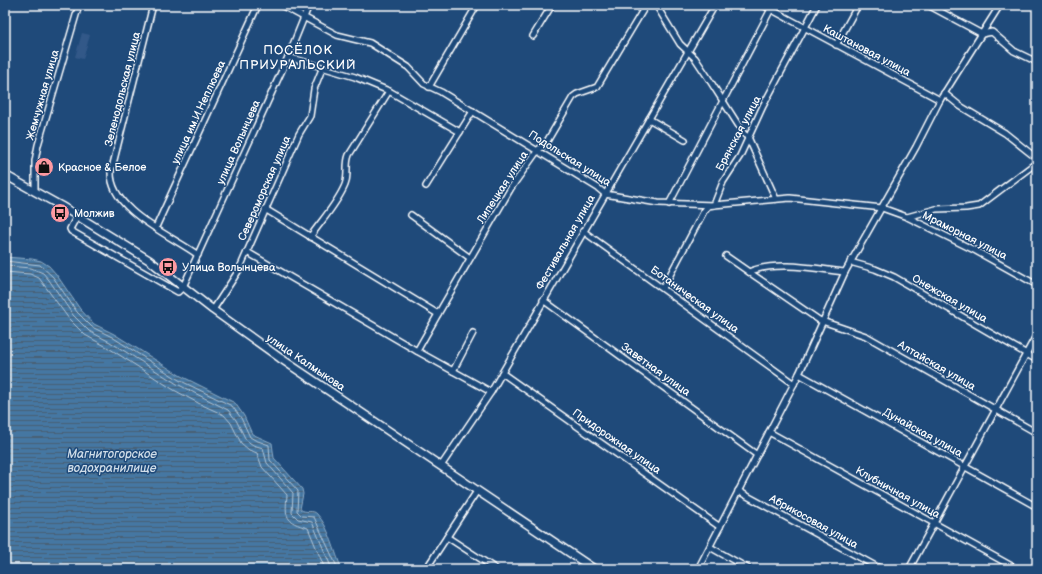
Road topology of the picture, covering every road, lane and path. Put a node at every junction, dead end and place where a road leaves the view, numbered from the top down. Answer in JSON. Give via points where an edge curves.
{"nodes":[{"id":1,"x":78,"y":5,"type":"edge"},
{"id":2,"x":153,"y":5,"type":"edge"},
{"id":3,"x":258,"y":5,"type":"edge"},
{"id":4,"x":281,"y":5,"type":"edge"},
{"id":5,"x":309,"y":5,"type":"edge"},
{"id":6,"x":477,"y":5,"type":"edge"},
{"id":7,"x":552,"y":5,"type":"edge"},
{"id":8,"x":646,"y":5,"type":"edge"},
{"id":9,"x":715,"y":5,"type":"edge"},
{"id":10,"x":763,"y":5,"type":"edge"},
{"id":11,"x":817,"y":5,"type":"edge"},
{"id":12,"x":858,"y":5,"type":"edge"},
{"id":13,"x":928,"y":5,"type":"edge"},
{"id":14,"x":1000,"y":5,"type":"edge"},
{"id":15,"x":656,"y":6,"type":"edge"},
{"id":16,"x":771,"y":9,"type":"junction"},
{"id":17,"x":304,"y":17,"type":"junction"},
{"id":18,"x":805,"y":28,"type":"junction"},
{"id":19,"x":982,"y":34,"type":"junction"},
{"id":20,"x":533,"y":36,"type":"dead end"},
{"id":21,"x":836,"y":45,"type":"junction"},
{"id":22,"x":688,"y":53,"type":"junction"},
{"id":23,"x":288,"y":57,"type":"junction"},
{"id":24,"x":1037,"y":62,"type":"edge"},
{"id":25,"x":322,"y":69,"type":"junction"},
{"id":26,"x":429,"y":87,"type":"junction"},
{"id":27,"x":389,"y":91,"type":"junction"},
{"id":28,"x":944,"y":93,"type":"junction"},
{"id":29,"x":940,"y":100,"type":"junction"},
{"id":30,"x":722,"y":101,"type":"junction"},
{"id":31,"x":473,"y":111,"type":"junction"},
{"id":32,"x":649,"y":119,"type":"junction"},
{"id":33,"x":460,"y":132,"type":"junction"},
{"id":34,"x":748,"y":136,"type":"junction"},
{"id":35,"x":685,"y":140,"type":"dead end"},
{"id":36,"x":538,"y":150,"type":"junction"},
{"id":37,"x":1036,"y":160,"type":"edge"},
{"id":38,"x":5,"y":175,"type":"edge"},
{"id":39,"x":426,"y":186,"type":"dead end"},
{"id":40,"x":35,"y":191,"type":"junction"},
{"id":41,"x":605,"y":194,"type":"junction"},
{"id":42,"x":776,"y":199,"type":"junction"},
{"id":43,"x":669,"y":204,"type":"junction"},
{"id":44,"x":714,"y":204,"type":"junction"},
{"id":45,"x":882,"y":208,"type":"junction"},
{"id":46,"x":265,"y":209,"type":"junction"},
{"id":47,"x":411,"y":215,"type":"dead end"},
{"id":48,"x":77,"y":216,"type":"junction"},
{"id":49,"x":907,"y":217,"type":"junction"},
{"id":50,"x":156,"y":227,"type":"junction"},
{"id":51,"x":583,"y":231,"type":"junction"},
{"id":52,"x":310,"y":237,"type":"junction"},
{"id":53,"x":247,"y":252,"type":"junction"},
{"id":54,"x":198,"y":254,"type":"junction"},
{"id":55,"x":726,"y":256,"type":"dead end"},
{"id":56,"x":470,"y":258,"type":"junction"},
{"id":57,"x":850,"y":262,"type":"junction"},
{"id":58,"x":749,"y":272,"type":"junction"},
{"id":59,"x":845,"y":272,"type":"junction"},
{"id":60,"x":1037,"y":285,"type":"edge"},
{"id":61,"x":183,"y":287,"type":"junction"},
{"id":62,"x":662,"y":288,"type":"junction"},
{"id":63,"x":543,"y":300,"type":"junction"},
{"id":64,"x":213,"y":310,"type":"junction"},
{"id":65,"x":438,"y":314,"type":"junction"},
{"id":66,"x":824,"y":321,"type":"junction"},
{"id":67,"x":473,"y":333,"type":"dead end"},
{"id":68,"x":1037,"y":334,"type":"edge"},
{"id":69,"x":417,"y":351,"type":"junction"},
{"id":70,"x":1026,"y":354,"type":"junction"},
{"id":71,"x":1037,"y":360,"type":"edge"},
{"id":72,"x":452,"y":371,"type":"junction"},
{"id":73,"x":502,"y":373,"type":"junction"},
{"id":74,"x":799,"y":374,"type":"junction"},
{"id":75,"x":794,"y":384,"type":"junction"},
{"id":76,"x":491,"y":392,"type":"junction"},
{"id":77,"x":996,"y":411,"type":"junction"},
{"id":78,"x":769,"y":432,"type":"junction"},
{"id":79,"x":1037,"y":434,"type":"edge"},
{"id":80,"x":757,"y":455,"type":"junction"},
{"id":81,"x":441,"y":466,"type":"junction"},
{"id":82,"x":965,"y":467,"type":"junction"},
{"id":83,"x":477,"y":491,"type":"junction"},
{"id":84,"x":738,"y":491,"type":"junction"},
{"id":85,"x":1037,"y":507,"type":"edge"},
{"id":86,"x":934,"y":524,"type":"junction"},
{"id":87,"x":720,"y":527,"type":"junction"},
{"id":88,"x":447,"y":537,"type":"junction"},
{"id":89,"x":710,"y":547,"type":"junction"},
{"id":90,"x":590,"y":568,"type":"edge"},
{"id":91,"x":426,"y":569,"type":"edge"},
{"id":92,"x":496,"y":569,"type":"edge"},
{"id":93,"x":698,"y":569,"type":"edge"},
{"id":94,"x":749,"y":569,"type":"edge"},
{"id":95,"x":881,"y":569,"type":"edge"},
{"id":96,"x":909,"y":569,"type":"edge"},
{"id":97,"x":1017,"y":569,"type":"edge"}],
"edges":[{"from":1,"to":40,"type":"street","name":"Жемчужная улица","via":[[38,145]]},
{"from":2,"to":50,"type":"street","name":"Зеленодольская улица","via":[[111,172],[111,181],[113,188],[132,211]]},
{"from":3,"to":50,"type":"street","name":"улица им.И.Неплюева"},
{"from":4,"to":17,"type":"street"},
{"from":5,"to":17,"type":"street","name":"улица Волынцева"},
{"from":6,"to":26,"type":"street"},
{"from":7,"to":20,"type":"street"},
{"from":8,"to":36,"type":"street","name":"Липецкая улица","via":[[597,87],[575,95],[546,143]]},
{"from":9,"to":22,"type":"street","name":"Фестивальная улица"},
{"from":10,"to":16,"type":"street","name":"Каштановая улица"},
{"from":11,"to":18,"type":"street","name":"Брянская улица"},
{"from":12,"to":21,"type":"street"},
{"from":13,"to":19,"type":"street"},
{"from":14,"to":19,"type":"street"},
{"from":15,"to":22,"type":"street","via":[[674,36]]},
{"from":16,"to":18,"type":"street","name":"Каштановая улица"},
{"from":16,"to":30,"type":"street"},
{"from":17,"to":23,"type":"street","name":"улица Волынцева"},
{"from":17,"to":26,"type":"street","name":"Подольская улица","via":[[337,35],[370,43],[402,63]]},
{"from":18,"to":21,"type":"street","name":"Каштановая улица"},
{"from":18,"to":34,"type":"street","name":"Брянская улица"},
{"from":19,"to":24,"type":"street","via":[[992,32],[1008,46]]},
{"from":19,"to":28,"type":"street"},
{"from":21,"to":29,"type":"street","name":"Каштановая улица"},
{"from":22,"to":30,"type":"street","via":[[695,58],[708,76]]},
{"from":22,"to":32,"type":"street","name":"Фестивальная улица"},
{"from":23,"to":25,"type":"street"},
{"from":23,"to":54,"type":"street","name":"улица Волынцева"},
{"from":25,"to":27,"type":"street","via":[[355,77]]},
{"from":25,"to":46,"type":"street","name":"Североморская улица","via":[[314,89],[310,116],[299,134]]},
{"from":26,"to":31,"type":"street","name":"Подольская улица"},
{"from":27,"to":33,"type":"street"},
{"from":27,"to":52,"type":"street","via":[[349,155],[348,175],[340,195]]},
{"from":28,"to":29,"type":"street"},
{"from":28,"to":37,"type":"street","via":[[960,106],[1005,133]]},
{"from":29,"to":45,"type":"street"},
{"from":30,"to":34,"type":"street"},
{"from":30,"to":43,"type":"street"},
{"from":31,"to":33,"type":"street"},
{"from":31,"to":36,"type":"street","name":"Подольская улица"},
{"from":32,"to":35,"type":"street"},
{"from":32,"to":41,"type":"street","name":"Фестивальная улица"},
{"from":33,"to":39,"type":"street"},
{"from":34,"to":42,"type":"street"},
{"from":34,"to":44,"type":"street","name":"Брянская улица"},
{"from":36,"to":41,"type":"street","name":"Подольская улица"},
{"from":36,"to":56,"type":"street","name":"Липецкая улица","via":[[511,188]]},
{"from":37,"to":49,"type":"street","via":[[1035,164],[1019,177],[979,206],[936,209]]},
{"from":38,"to":40,"type":"main road","name":"улица Калмыкова"},
{"from":40,"to":48,"type":"main road","name":"улица Калмыкова"},
{"from":41,"to":43,"type":"street","name":"Подольская улица"},
{"from":41,"to":51,"type":"street","name":"Фестивальная улица"},
{"from":42,"to":44,"type":"street","name":"Подольская улица"},
{"from":42,"to":45,"type":"street","name":"Подольская улица","via":[[808,199]]},
{"from":43,"to":44,"type":"street","name":"Подольская улица"},
{"from":44,"to":62,"type":"street","name":"Брянская улица","via":[[704,211]]},
{"from":45,"to":49,"type":"street","name":"Мраморная улица"},
{"from":45,"to":57,"type":"street"},
{"from":46,"to":52,"type":"street"},
{"from":46,"to":53,"type":"street","name":"Североморская улица"},
{"from":47,"to":56,"type":"street"},
{"from":48,"to":61,"type":"main road","name":"улица Калмыкова","via":[[149,260]]},
{"from":48,"to":61,"type":"street","via":[[71,231],[175,292]]},
{"from":49,"to":60,"type":"street","name":"Мраморная улица"},
{"from":50,"to":54,"type":"street","name":"Зеленодольская улица"},
{"from":51,"to":62,"type":"street","name":"Ботаническая улица"},
{"from":51,"to":63,"type":"street","name":"Фестивальная улица"},
{"from":52,"to":65,"type":"street"},
{"from":53,"to":64,"type":"street","name":"Североморская улица","via":[[234,279]]},
{"from":53,"to":69,"type":"street"},
{"from":54,"to":61,"type":"street","name":"улица Волынцева"},
{"from":55,"to":58,"type":"street","name":"Алтайская улица"},
{"from":56,"to":65,"type":"street","name":"Липецкая улица"},
{"from":57,"to":59,"type":"street"},
{"from":57,"to":70,"type":"street","name":"Онежская улица","via":[[894,277]]},
{"from":58,"to":59,"type":"street","via":[[768,267],[805,267]]},
{"from":58,"to":66,"type":"street","name":"Алтайская улица"},
{"from":59,"to":66,"type":"street"},
{"from":61,"to":64,"type":"main road","name":"улица Калмыкова"},
{"from":62,"to":75,"type":"street","name":"Ботаническая улица"},
{"from":63,"to":73,"type":"street","name":"Фестивальная улица"},
{"from":63,"to":80,"type":"street","name":"Заветная улица"},
{"from":64,"to":81,"type":"main road","name":"улица Калмыкова"},
{"from":65,"to":69,"type":"street","name":"Липецкая улица"},
{"from":66,"to":74,"type":"street"},
{"from":66,"to":77,"type":"street","name":"Алтайская улица","via":[[866,336]]},
{"from":67,"to":72,"type":"street"},
{"from":68,"to":70,"type":"street"},
{"from":69,"to":72,"type":"street"},
{"from":70,"to":71,"type":"street","name":"Онежская улица"},
{"from":70,"to":77,"type":"street"},
{"from":72,"to":76,"type":"street"},
{"from":73,"to":76,"type":"street","name":"Фестивальная улица"},
{"from":73,"to":87,"type":"street","name":"Придорожная улица"},
{"from":74,"to":75,"type":"street"},
{"from":74,"to":82,"type":"street","name":"Дунайская улица"},
{"from":75,"to":78,"type":"street"},
{"from":76,"to":81,"type":"street","name":"Фестивальная улица"},
{"from":77,"to":79,"type":"street","name":"Алтайская улица"},
{"from":77,"to":82,"type":"street"},
{"from":78,"to":80,"type":"street"},
{"from":78,"to":86,"type":"street","name":"Клубничная улица"},
{"from":80,"to":84,"type":"street"},
{"from":81,"to":83,"type":"main road","name":"улица Калмыкова"},
{"from":82,"to":85,"type":"street","name":"Дунайская улица"},
{"from":82,"to":86,"type":"street"},
{"from":83,"to":88,"type":"street"},
{"from":83,"to":90,"type":"main road","name":"улица Калмыкова"},
{"from":84,"to":87,"type":"street"},
{"from":84,"to":95,"type":"street","name":"Абрикосовая улица"},
{"from":86,"to":96,"type":"street"},
{"from":86,"to":97,"type":"street","name":"Клубничная улица"},
{"from":87,"to":89,"type":"street"},
{"from":88,"to":91,"type":"street"},
{"from":88,"to":92,"type":"street"},
{"from":89,"to":93,"type":"street"},
{"from":89,"to":94,"type":"street"}]}
